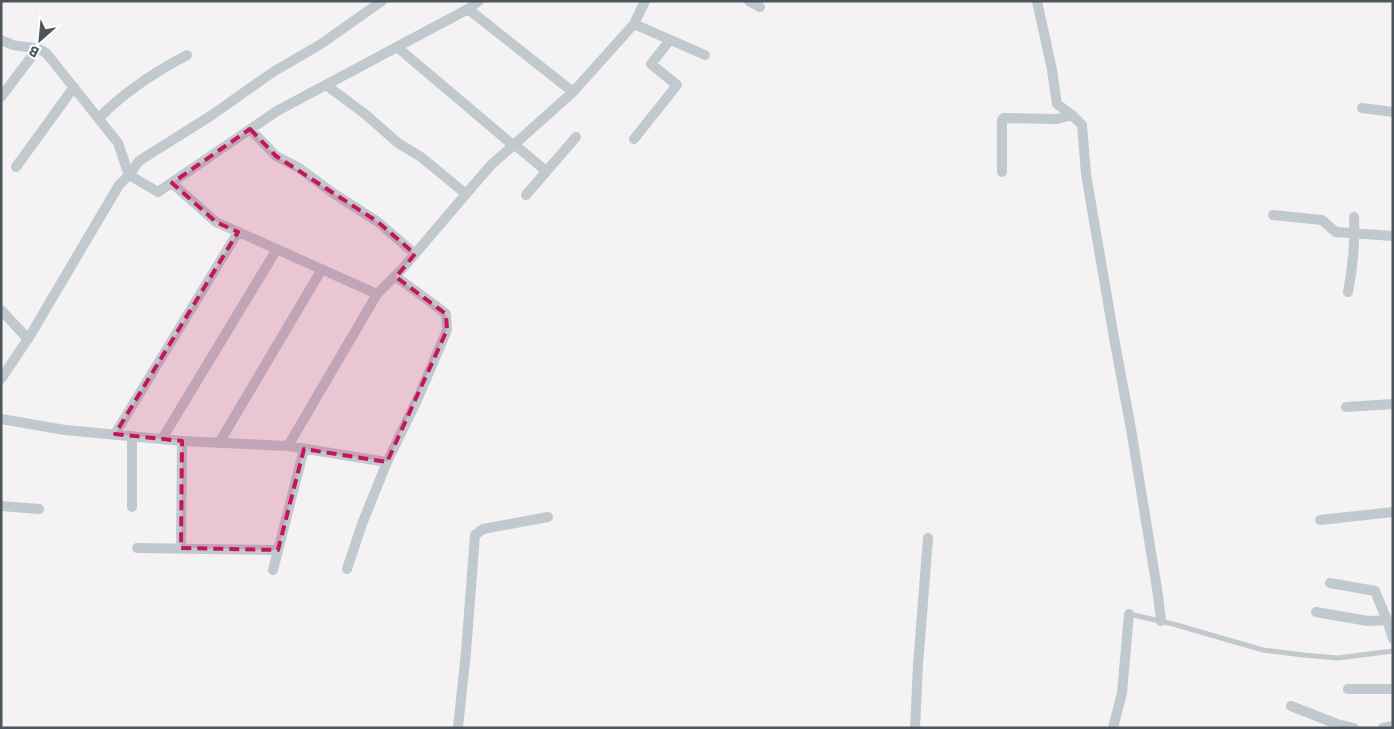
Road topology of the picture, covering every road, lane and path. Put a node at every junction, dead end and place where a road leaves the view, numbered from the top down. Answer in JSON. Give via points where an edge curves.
{"nodes":[{"id":1,"x":382,"y":1,"type":"edge"},
{"id":2,"x":479,"y":1,"type":"edge"},
{"id":3,"x":645,"y":1,"type":"edge"},
{"id":4,"x":749,"y":1,"type":"edge"},
{"id":5,"x":1037,"y":1,"type":"edge"},
{"id":6,"x":760,"y":7,"type":"dead end"},
{"id":7,"x":468,"y":9,"type":"junction"},
{"id":8,"x":634,"y":24,"type":"junction"},
{"id":9,"x":1,"y":40,"type":"edge"},
{"id":10,"x":670,"y":40,"type":"junction"},
{"id":11,"x":397,"y":47,"type":"junction"},
{"id":12,"x":38,"y":48,"type":"junction"},
{"id":13,"x":187,"y":55,"type":"dead end"},
{"id":14,"x":705,"y":55,"type":"dead end"},
{"id":15,"x":326,"y":85,"type":"junction"},
{"id":16,"x":74,"y":87,"type":"junction"},
{"id":17,"x":573,"y":92,"type":"junction"},
{"id":18,"x":1,"y":97,"type":"edge"},
{"id":19,"x":1362,"y":108,"type":"dead end"},
{"id":20,"x":1393,"y":112,"type":"edge"},
{"id":21,"x":1072,"y":115,"type":"junction"},
{"id":22,"x":99,"y":118,"type":"junction"},
{"id":23,"x":250,"y":129,"type":"junction"},
{"id":24,"x":576,"y":137,"type":"dead end"},
{"id":25,"x":634,"y":139,"type":"dead end"},
{"id":26,"x":514,"y":145,"type":"junction"},
{"id":27,"x":16,"y":167,"type":"dead end"},
{"id":28,"x":546,"y":170,"type":"junction"},
{"id":29,"x":1002,"y":172,"type":"dead end"},
{"id":30,"x":129,"y":175,"type":"junction"},
{"id":31,"x":172,"y":183,"type":"junction"},
{"id":32,"x":466,"y":194,"type":"junction"},
{"id":33,"x":526,"y":195,"type":"dead end"},
{"id":34,"x":1273,"y":215,"type":"dead end"},
{"id":35,"x":1354,"y":216,"type":"dead end"},
{"id":36,"x":238,"y":232,"type":"junction"},
{"id":37,"x":1355,"y":234,"type":"junction"},
{"id":38,"x":1393,"y":236,"type":"edge"},
{"id":39,"x":277,"y":249,"type":"junction"},
{"id":40,"x":415,"y":254,"type":"junction"},
{"id":41,"x":322,"y":268,"type":"junction"},
{"id":42,"x":395,"y":276,"type":"junction"},
{"id":43,"x":1348,"y":292,"type":"dead end"},
{"id":44,"x":376,"y":294,"type":"junction"},
{"id":45,"x":1,"y":310,"type":"edge"},
{"id":46,"x":28,"y":339,"type":"junction"},
{"id":47,"x":1,"y":379,"type":"edge"},
{"id":48,"x":1393,"y":404,"type":"edge"},
{"id":49,"x":1346,"y":407,"type":"dead end"},
{"id":50,"x":1,"y":419,"type":"edge"},
{"id":51,"x":115,"y":434,"type":"junction"},
{"id":52,"x":132,"y":436,"type":"junction"},
{"id":53,"x":162,"y":439,"type":"junction"},
{"id":54,"x":182,"y":441,"type":"junction"},
{"id":55,"x":219,"y":443,"type":"junction"},
{"id":56,"x":288,"y":446,"type":"junction"},
{"id":57,"x":304,"y":449,"type":"junction"},
{"id":58,"x":387,"y":462,"type":"junction"},
{"id":59,"x":1,"y":506,"type":"edge"},
{"id":60,"x":132,"y":507,"type":"dead end"},
{"id":61,"x":39,"y":509,"type":"dead end"},
{"id":62,"x":1393,"y":512,"type":"edge"},
{"id":63,"x":548,"y":517,"type":"dead end"},
{"id":64,"x":1320,"y":520,"type":"dead end"},
{"id":65,"x":928,"y":538,"type":"dead end"},
{"id":66,"x":137,"y":548,"type":"dead end"},
{"id":67,"x":181,"y":548,"type":"junction"},
{"id":68,"x":278,"y":550,"type":"junction"},
{"id":69,"x":347,"y":569,"type":"dead end"},
{"id":70,"x":273,"y":570,"type":"dead end"},
{"id":71,"x":1330,"y":583,"type":"dead end"},
{"id":72,"x":1316,"y":612,"type":"dead end"},
{"id":73,"x":1128,"y":614,"type":"joint"},
{"id":74,"x":1387,"y":620,"type":"junction"},
{"id":75,"x":1160,"y":622,"type":"junction"},
{"id":76,"x":1393,"y":639,"type":"edge"},
{"id":77,"x":1393,"y":650,"type":"edge"},
{"id":78,"x":1393,"y":688,"type":"edge"},
{"id":79,"x":1348,"y":689,"type":"dead end"},
{"id":80,"x":1291,"y":706,"type":"dead end"},
{"id":81,"x":1393,"y":726,"type":"edge"},
{"id":82,"x":458,"y":728,"type":"edge"},
{"id":83,"x":915,"y":728,"type":"edge"},
{"id":84,"x":1113,"y":728,"type":"edge"},
{"id":85,"x":1354,"y":728,"type":"edge"},
{"id":86,"x":1382,"y":728,"type":"edge"}],
"edges":[{"from":1,"to":30,"type":"street","via":[[139,161]]},
{"from":2,"to":7,"type":"street"},
{"from":3,"to":8,"type":"street"},
{"from":4,"to":6,"type":"street"},
{"from":5,"to":21,"type":"street","via":[[1057,104]]},
{"from":7,"to":11,"type":"street"},
{"from":7,"to":17,"type":"street"},
{"from":8,"to":10,"type":"street"},
{"from":8,"to":17,"type":"street"},
{"from":9,"to":12,"type":"street"},
{"from":10,"to":14,"type":"street"},
{"from":10,"to":25,"type":"street","via":[[650,64],[678,85]]},
{"from":11,"to":15,"type":"street"},
{"from":11,"to":26,"type":"street"},
{"from":12,"to":16,"type":"street","via":[[47,54]]},
{"from":12,"to":18,"type":"street"},
{"from":13,"to":22,"type":"street","via":[[153,74],[114,102]]},
{"from":15,"to":23,"type":"street"},
{"from":15,"to":32,"type":"street"},
{"from":16,"to":22,"type":"street"},
{"from":16,"to":27,"type":"street"},
{"from":17,"to":26,"type":"street"},
{"from":19,"to":20,"type":"street"},
{"from":21,"to":29,"type":"street","via":[[1057,119],[1004,118]]},
{"from":21,"to":75,"type":"street","via":[[1082,125],[1086,174],[1131,429]]},
{"from":22,"to":30,"type":"street","via":[[118,143]]},
{"from":23,"to":31,"type":"street"},
{"from":23,"to":40,"type":"street","via":[[276,156],[378,222]]},
{"from":24,"to":28,"type":"street"},
{"from":26,"to":28,"type":"street"},
{"from":26,"to":32,"type":"street"},
{"from":28,"to":33,"type":"street"},
{"from":30,"to":31,"type":"street","via":[[158,192]]},
{"from":30,"to":46,"type":"street","via":[[119,185]]},
{"from":31,"to":36,"type":"street","via":[[216,222]]},
{"from":32,"to":40,"type":"street"},
{"from":34,"to":37,"type":"street","via":[[1322,220],[1336,232]]},
{"from":35,"to":37,"type":"street"},
{"from":36,"to":39,"type":"street"},
{"from":36,"to":51,"type":"street"},
{"from":37,"to":38,"type":"street"},
{"from":37,"to":43,"type":"street"},
{"from":39,"to":41,"type":"street"},
{"from":39,"to":53,"type":"street"},
{"from":40,"to":42,"type":"street"},
{"from":41,"to":44,"type":"street"},
{"from":41,"to":55,"type":"street"},
{"from":42,"to":44,"type":"street"},
{"from":42,"to":58,"type":"street","via":[[446,314],[447,330]]},
{"from":44,"to":56,"type":"street"},
{"from":45,"to":46,"type":"street"},
{"from":46,"to":47,"type":"street"},
{"from":48,"to":49,"type":"street"},
{"from":50,"to":51,"type":"street","via":[[65,430]]},
{"from":51,"to":52,"type":"street"},
{"from":52,"to":53,"type":"street"},
{"from":52,"to":60,"type":"street"},
{"from":53,"to":54,"type":"street"},
{"from":54,"to":55,"type":"street"},
{"from":54,"to":67,"type":"street"},
{"from":55,"to":56,"type":"street"},
{"from":56,"to":57,"type":"street"},
{"from":57,"to":58,"type":"street"},
{"from":57,"to":68,"type":"street"},
{"from":58,"to":69,"type":"street"},
{"from":59,"to":61,"type":"street"},
{"from":62,"to":64,"type":"street"},
{"from":63,"to":82,"type":"street","via":[[483,529],[475,535]]},
{"from":65,"to":83,"type":"street"},
{"from":66,"to":67,"type":"street"},
{"from":67,"to":68,"type":"street"},
{"from":68,"to":70,"type":"street"},
{"from":71,"to":74,"type":"street","via":[[1374,590]]},
{"from":72,"to":74,"type":"street","via":[[1368,621]]},
{"from":73,"to":75,"type":"lane"},
{"from":73,"to":84,"type":"street","via":[[1122,692]]},
{"from":74,"to":76,"type":"street"},
{"from":75,"to":77,"type":"lane","via":[[1263,650],[1303,655],[1338,658]]},
{"from":78,"to":79,"type":"street"},
{"from":80,"to":85,"type":"street"},
{"from":81,"to":86,"type":"street"}]}
